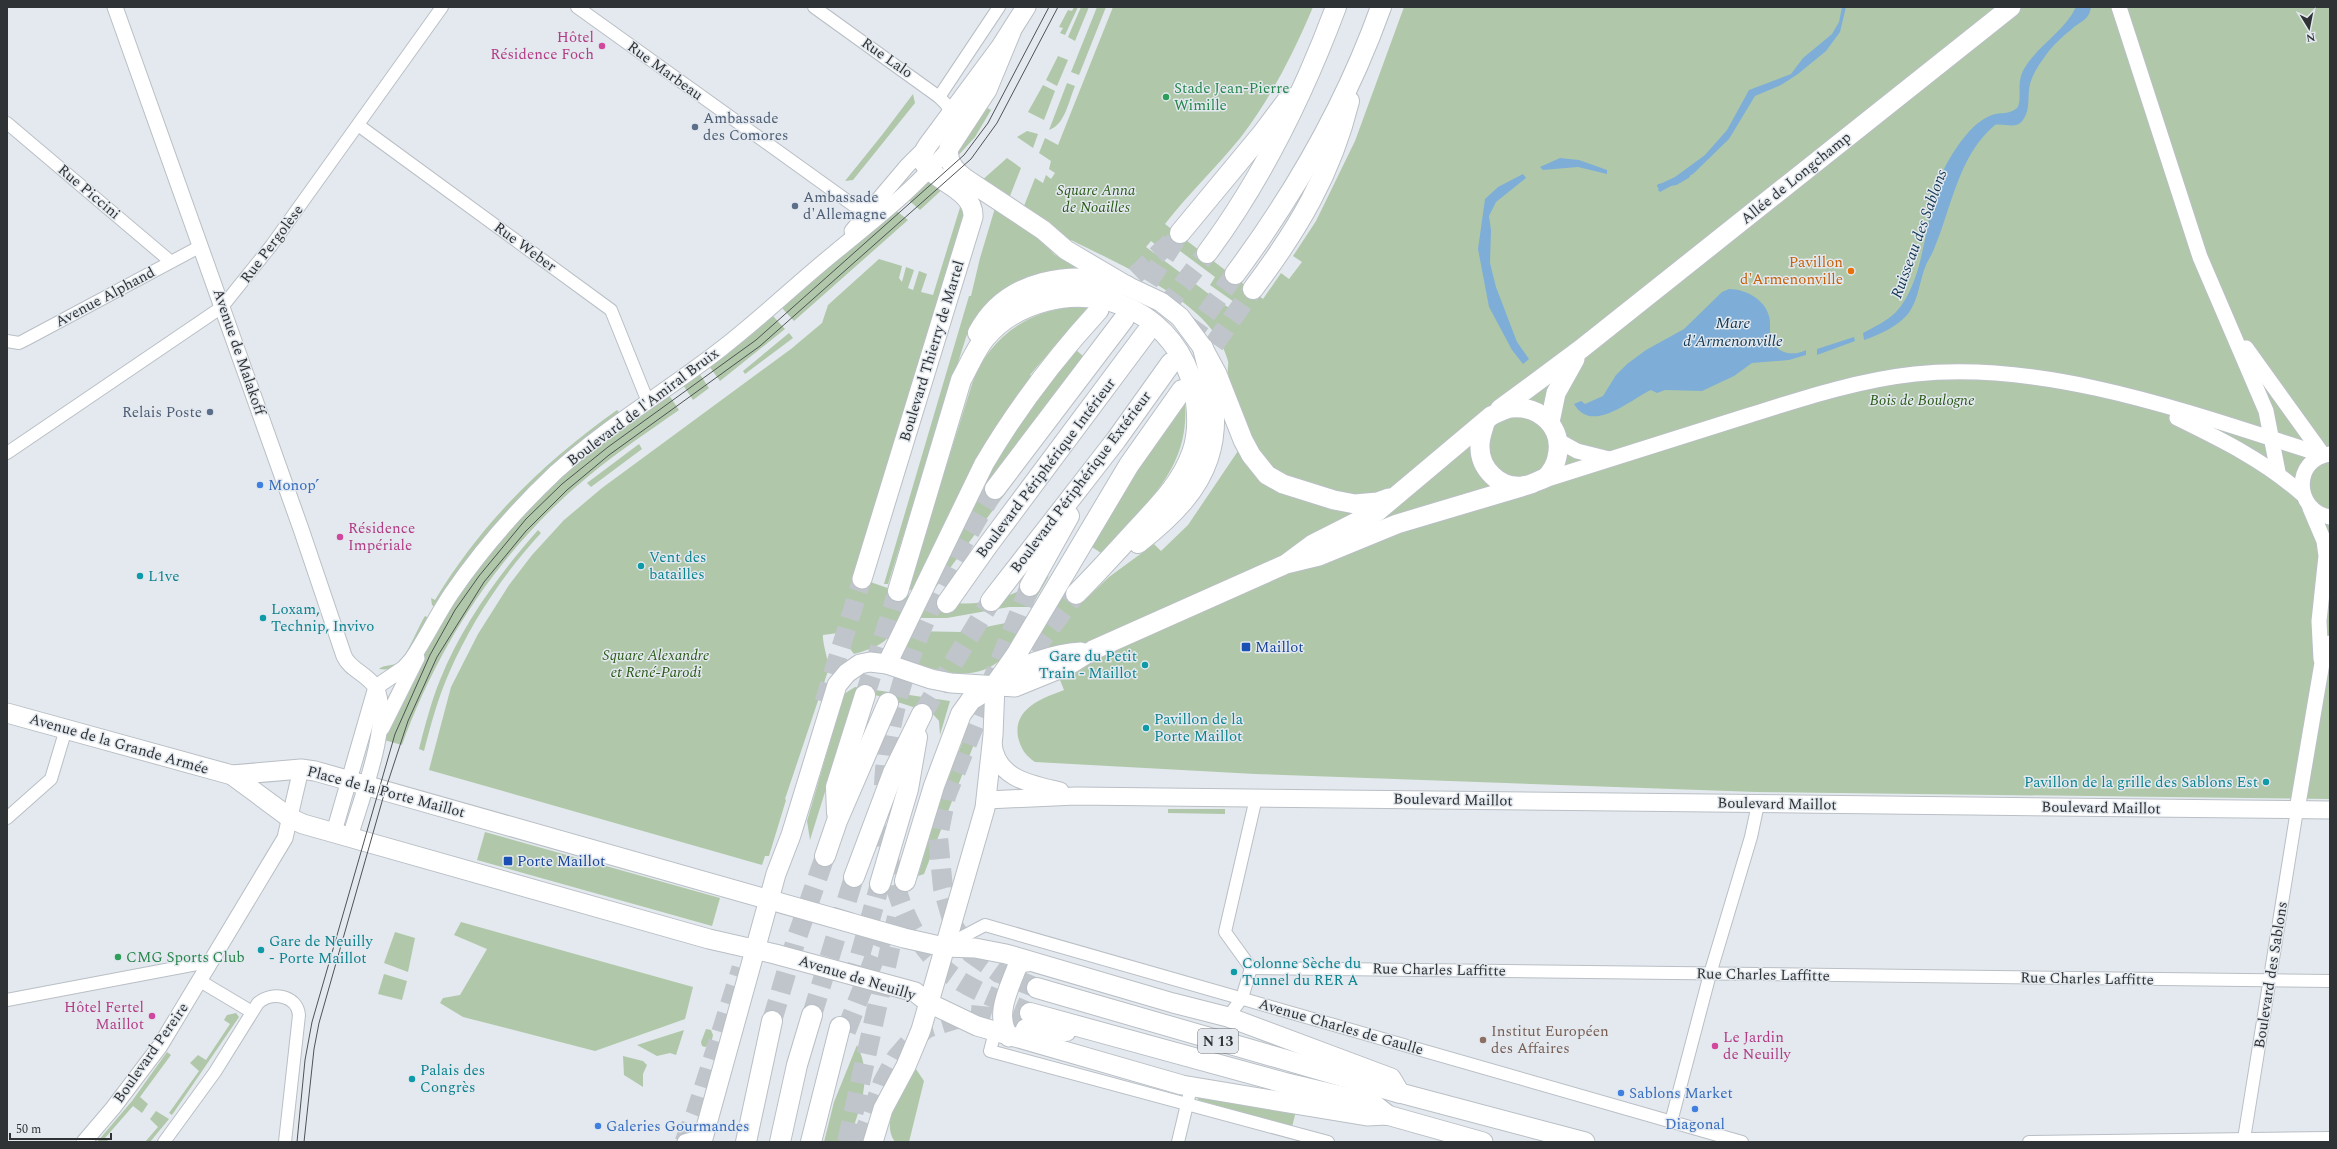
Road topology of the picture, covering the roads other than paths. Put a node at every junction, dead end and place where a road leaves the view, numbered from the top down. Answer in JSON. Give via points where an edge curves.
{"nodes":[{"id":1,"x":115,"y":7,"type":"edge"},
{"id":2,"x":442,"y":7,"type":"edge"},
{"id":3,"x":577,"y":7,"type":"edge"},
{"id":4,"x":814,"y":7,"type":"edge"},
{"id":5,"x":999,"y":7,"type":"edge"},
{"id":6,"x":1026,"y":7,"type":"edge"},
{"id":7,"x":1336,"y":7,"type":"edge"},
{"id":8,"x":1381,"y":7,"type":"edge"},
{"id":9,"x":2011,"y":7,"type":"edge"},
{"id":10,"x":2119,"y":7,"type":"edge"},
{"id":11,"x":1011,"y":32,"type":"junction"},
{"id":12,"x":1322,"y":43,"type":"junction"},
{"id":13,"x":1365,"y":50,"type":"junction"},
{"id":14,"x":939,"y":97,"type":"junction"},
{"id":15,"x":950,"y":117,"type":"junction"},
{"id":16,"x":7,"y":123,"type":"edge"},
{"id":17,"x":358,"y":126,"type":"junction"},
{"id":18,"x":928,"y":145,"type":"junction"},
{"id":19,"x":949,"y":148,"type":"junction"},
{"id":20,"x":929,"y":172,"type":"junction"},
{"id":21,"x":978,"y":187,"type":"junction"},
{"id":22,"x":874,"y":205,"type":"junction"},
{"id":23,"x":1180,"y":233,"type":"dead end"},
{"id":24,"x":201,"y":246,"type":"junction"},
{"id":25,"x":1207,"y":253,"type":"tunnel mouth"},
{"id":26,"x":830,"y":256,"type":"junction"},
{"id":27,"x":170,"y":261,"type":"junction"},
{"id":28,"x":1235,"y":274,"type":"tunnel mouth"},
{"id":29,"x":1127,"y":286,"type":"junction"},
{"id":30,"x":1254,"y":289,"type":"tunnel mouth"},
{"id":31,"x":222,"y":306,"type":"junction"},
{"id":32,"x":1099,"y":310,"type":"tunnel mouth"},
{"id":33,"x":1124,"y":319,"type":"tunnel mouth"},
{"id":34,"x":2230,"y":324,"type":"junction"},
{"id":35,"x":1146,"y":333,"type":"tunnel mouth"},
{"id":36,"x":7,"y":341,"type":"edge"},
{"id":37,"x":1203,"y":348,"type":"junction"},
{"id":38,"x":1582,"y":349,"type":"junction"},
{"id":39,"x":1171,"y":363,"type":"tunnel mouth"},
{"id":40,"x":962,"y":380,"type":"junction"},
{"id":41,"x":1182,"y":390,"type":"dead end"},
{"id":42,"x":2140,"y":400,"type":"junction"},
{"id":43,"x":648,"y":402,"type":"junction"},
{"id":44,"x":1488,"y":420,"type":"junction"},
{"id":45,"x":1550,"y":422,"type":"junction"},
{"id":46,"x":2272,"y":439,"type":"junction"},
{"id":47,"x":1559,"y":441,"type":"junction"},
{"id":48,"x":7,"y":453,"type":"edge"},
{"id":49,"x":2327,"y":455,"type":"edge"},
{"id":50,"x":1102,"y":457,"type":"junction"},
{"id":51,"x":1609,"y":459,"type":"junction"},
{"id":52,"x":2278,"y":472,"type":"junction"},
{"id":53,"x":1528,"y":485,"type":"junction"},
{"id":54,"x":996,"y":489,"type":"tunnel mouth"},
{"id":55,"x":1399,"y":493,"type":"junction"},
{"id":56,"x":2302,"y":494,"type":"junction"},
{"id":57,"x":2310,"y":508,"type":"junction"},
{"id":58,"x":2330,"y":517,"type":"edge"},
{"id":59,"x":1286,"y":564,"type":"junction"},
{"id":60,"x":1095,"y":576,"type":"junction"},
{"id":61,"x":1030,"y":586,"type":"tunnel mouth"},
{"id":62,"x":898,"y":591,"type":"tunnel mouth"},
{"id":63,"x":1076,"y":594,"type":"tunnel mouth"},
{"id":64,"x":991,"y":601,"type":"tunnel mouth"},
{"id":65,"x":947,"y":603,"type":"dead end"},
{"id":66,"x":429,"y":632,"type":"junction"},
{"id":67,"x":2330,"y":643,"type":"edge"},
{"id":68,"x":2322,"y":663,"type":"junction"},
{"id":69,"x":887,"y":664,"type":"junction"},
{"id":70,"x":994,"y":685,"type":"junction"},
{"id":71,"x":376,"y":688,"type":"junction"},
{"id":72,"x":864,"y":695,"type":"tunnel mouth"},
{"id":73,"x":888,"y":703,"type":"dead end"},
{"id":74,"x":7,"y":713,"type":"edge"},
{"id":75,"x":66,"y":729,"type":"junction"},
{"id":76,"x":380,"y":734,"type":"junction"},
{"id":77,"x":993,"y":735,"type":"junction"},
{"id":78,"x":301,"y":769,"type":"junction"},
{"id":79,"x":232,"y":775,"type":"junction"},
{"id":80,"x":357,"y":783,"type":"junction"},
{"id":81,"x":1076,"y":796,"type":"junction"},
{"id":82,"x":1256,"y":798,"type":"junction"},
{"id":83,"x":987,"y":800,"type":"junction"},
{"id":84,"x":1758,"y":804,"type":"junction"},
{"id":85,"x":2297,"y":810,"type":"junction"},
{"id":86,"x":2330,"y":810,"type":"edge"},
{"id":87,"x":7,"y":818,"type":"edge"},
{"id":88,"x":290,"y":818,"type":"junction"},
{"id":89,"x":837,"y":821,"type":"junction"},
{"id":90,"x":342,"y":835,"type":"junction"},
{"id":91,"x":825,"y":856,"type":"tunnel mouth"},
{"id":92,"x":854,"y":877,"type":"tunnel mouth"},
{"id":93,"x":905,"y":881,"type":"dead end"},
{"id":94,"x":880,"y":884,"type":"tunnel mouth"},
{"id":95,"x":768,"y":900,"type":"junction"},
{"id":96,"x":944,"y":947,"type":"junction"},
{"id":97,"x":755,"y":950,"type":"junction"},
{"id":98,"x":1027,"y":962,"type":"junction"},
{"id":99,"x":209,"y":967,"type":"junction"},
{"id":100,"x":1251,"y":968,"type":"junction"},
{"id":101,"x":1710,"y":974,"type":"junction"},
{"id":102,"x":200,"y":981,"type":"junction"},
{"id":103,"x":2270,"y":981,"type":"junction"},
{"id":104,"x":2330,"y":981,"type":"edge"},
{"id":105,"x":1037,"y":988,"type":"tunnel mouth"},
{"id":106,"x":1242,"y":998,"type":"junction"},
{"id":107,"x":7,"y":1000,"type":"edge"},
{"id":108,"x":929,"y":1003,"type":"junction"},
{"id":109,"x":252,"y":1012,"type":"junction"},
{"id":110,"x":812,"y":1015,"type":"tunnel mouth"},
{"id":111,"x":1228,"y":1017,"type":"junction"},
{"id":112,"x":772,"y":1021,"type":"tunnel mouth"},
{"id":113,"x":1015,"y":1028,"type":"junction"},
{"id":114,"x":843,"y":1029,"type":"tunnel mouth"},
{"id":115,"x":1182,"y":1086,"type":"junction"},
{"id":116,"x":1400,"y":1093,"type":"junction"},
{"id":117,"x":1187,"y":1104,"type":"junction"},
{"id":118,"x":1387,"y":1115,"type":"junction"},
{"id":119,"x":1671,"y":1122,"type":"junction"},
{"id":120,"x":2330,"y":1138,"type":"edge"},
{"id":121,"x":2244,"y":1139,"type":"junction"},
{"id":122,"x":696,"y":1140,"type":"edge"},
{"id":123,"x":2214,"y":1141,"type":"edge"},
{"id":124,"x":84,"y":1142,"type":"edge"},
{"id":125,"x":164,"y":1142,"type":"edge"},
{"id":126,"x":285,"y":1142,"type":"edge"},
{"id":127,"x":746,"y":1142,"type":"edge"},
{"id":128,"x":780,"y":1142,"type":"edge"},
{"id":129,"x":811,"y":1142,"type":"edge"},
{"id":130,"x":873,"y":1142,"type":"edge"},
{"id":131,"x":1178,"y":1142,"type":"edge"},
{"id":132,"x":1328,"y":1142,"type":"edge"},
{"id":133,"x":1483,"y":1142,"type":"edge"},
{"id":134,"x":1585,"y":1142,"type":"edge"},
{"id":135,"x":1742,"y":1142,"type":"edge"},
{"id":136,"x":2029,"y":1142,"type":"edge"}],
"edges":[{"from":1,"to":24,"type":"street","name":"Avenue de Malakoff"},
{"from":2,"to":17,"type":"street","name":"Rue Pergolèse"},
{"from":3,"to":22,"type":"street","name":"Rue Marbeau","via":[[853,205],[864,208]]},
{"from":4,"to":14,"type":"street","name":"Rue Lalo"},
{"from":5,"to":14,"type":"street"},
{"from":6,"to":11,"type":"main road","name":"Boulevard de l'Amiral Bruix"},
{"from":7,"to":12,"type":"highway"},
{"from":8,"to":13,"type":"highway"},
{"from":9,"to":38,"type":"main road","name":"Allée de Longchamp"},
{"from":10,"to":34,"type":"street","via":[[2186,218],[2200,257]]},
{"from":11,"to":15,"type":"main road","name":"Boulevard de l'Amiral Bruix"},
{"from":11,"to":19,"type":"main road","name":"Boulevard de l'Amiral Bruix","via":[[987,90]]},
{"from":12,"to":23,"type":"highway","via":[[1303,78],[1262,134]]},
{"from":12,"to":25,"type":"highway","via":[[1291,117],[1270,157],[1246,198]]},
{"from":13,"to":28,"type":"highway","via":[[1298,181],[1272,224]]},
{"from":13,"to":30,"type":"highway","via":[[1326,172],[1279,254]]},
{"from":14,"to":15,"type":"street","name":"Rue Lalo","via":[[947,105]]},
{"from":15,"to":18,"type":"main road","name":"Boulevard de l'Amiral Bruix"},
{"from":16,"to":27,"type":"street","name":"Rue Piccini"},
{"from":17,"to":31,"type":"street","name":"Rue Pergolèse","via":[[271,246]]},
{"from":17,"to":43,"type":"street","name":"Rue Weber","via":[[611,310]]},
{"from":18,"to":20,"type":"main road","via":[[922,156],[924,166]]},
{"from":18,"to":22,"type":"street","name":"Boulevard de l'Amiral Bruix"},
{"from":19,"to":20,"type":"street","name":"Boulevard de l'Amiral Bruix"},
{"from":19,"to":21,"type":"main road","via":[[948,156],[955,169]]},
{"from":20,"to":21,"type":"main road","name":"Boulevard Thierry de Martel","via":[[942,178],[969,199],[974,210],[973,217],[868,581],[960,304],[987,209],[985,197]]},
{"from":20,"to":26,"type":"street","name":"Boulevard de l'Amiral Bruix","via":[[870,225]]},
{"from":21,"to":29,"type":"main road","via":[[1038,227],[1066,250]]},
{"from":22,"to":26,"type":"street","name":"Boulevard de l'Amiral Bruix"},
{"from":24,"to":27,"type":"street","name":"Avenue Alphand"},
{"from":24,"to":31,"type":"street","name":"Avenue de Malakoff"},
{"from":26,"to":43,"type":"street","name":"Boulevard de l'Amiral Bruix","via":[[752,325]]},
{"from":27,"to":36,"type":"street","name":"Avenue Alphand","via":[[25,340],[18,343]]},
{"from":29,"to":37,"type":"main road","via":[[1161,302],[1180,317]]},
{"from":29,"to":40,"type":"highway","via":[[1101,280],[1068,279],[1045,282],[1017,292],[995,309],[983,324],[971,350]]},
{"from":31,"to":48,"type":"street","name":"Rue Pergolèse"},
{"from":31,"to":71,"type":"street","name":"Avenue de Malakoff","via":[[344,656],[349,665]]},
{"from":32,"to":69,"type":"main road","via":[[1038,382],[1006,427],[984,464]]},
{"from":33,"to":54,"type":"highway"},
{"from":34,"to":46,"type":"street","via":[[2266,411]]},
{"from":34,"to":49,"type":"street"},
{"from":35,"to":65,"type":"highway","name":"Boulevard Périphérique Intérieur"},
{"from":37,"to":55,"type":"main road","via":[[1217,374],[1243,440],[1260,466],[1272,478],[1308,493],[1356,504],[1378,502]]},
{"from":37,"to":60,"type":"highway","via":[[1211,383],[1214,413],[1213,439],[1205,470],[1172,515]]},
{"from":38,"to":44,"type":"main road","name":"Allée de Longchamp"},
{"from":38,"to":45,"type":"main road","name":"Allée de Longchamp","via":[[1556,393]]},
{"from":39,"to":50,"type":"highway","name":"Boulevard Périphérique Extérieur"},
{"from":40,"to":60,"type":"highway","via":[[977,349],[998,325],[1016,312],[1058,297],[1097,297],[1138,311],[1157,326],[1176,350],[1195,394],[1197,430],[1193,451],[1184,473],[1172,491]]},
{"from":40,"to":62,"type":"highway"},
{"from":41,"to":70,"type":"highway","via":[[1129,464],[1025,641]]},
{"from":42,"to":46,"type":"street"},
{"from":42,"to":51,"type":"street","via":[[2077,384],[2035,378],[1992,374],[1918,374],[1886,378],[1803,399]]},
{"from":42,"to":52,"type":"street","via":[[2224,441]]},
{"from":43,"to":66,"type":"street","name":"Boulevard de l'Amiral Bruix","via":[[592,442],[528,499],[471,566]]},
{"from":44,"to":45,"type":"main road","via":[[1510,408],[1525,408],[1540,413]]},
{"from":44,"to":53,"type":"main road","via":[[1480,445],[1485,467],[1505,484]]},
{"from":44,"to":55,"type":"main road"},
{"from":45,"to":47,"type":"main road"},
{"from":46,"to":49,"type":"street"},
{"from":46,"to":52,"type":"street"},
{"from":47,"to":51,"type":"street","via":[[1577,451]]},
{"from":47,"to":53,"type":"main road","via":[[1556,462],[1551,471],[1545,477]]},
{"from":49,"to":56,"type":"street","via":[[2307,467],[2302,481]]},
{"from":50,"to":61,"type":"highway"},
{"from":50,"to":64,"type":"highway","name":"Boulevard Périphérique Extérieur"},
{"from":51,"to":53,"type":"street"},
{"from":52,"to":56,"type":"street"},
{"from":53,"to":59,"type":"main road","via":[[1397,524],[1319,556]]},
{"from":55,"to":59,"type":"main road","via":[[1368,518],[1313,544]]},
{"from":56,"to":57,"type":"street"},
{"from":57,"to":58,"type":"street","via":[[2322,516]]},
{"from":57,"to":68,"type":"street","via":[[2324,541],[2326,556],[2319,621]]},
{"from":59,"to":70,"type":"main road","via":[[1091,651],[1069,665],[1015,687]]},
{"from":60,"to":63,"type":"highway"},
{"from":66,"to":71,"type":"street","name":"Boulevard de l'Amiral Bruix","via":[[408,663]]},
{"from":66,"to":76,"type":"street","name":"Boulevard de l'Amiral Bruix"},
{"from":67,"to":68,"type":"street"},
{"from":68,"to":85,"type":"street"},
{"from":69,"to":70,"type":"main road","via":[[951,683],[970,686]]},
{"from":69,"to":95,"type":"main road","via":[[860,664],[847,673],[837,685],[791,835]]},
{"from":70,"to":77,"type":"main road"},
{"from":70,"to":93,"type":"highway","via":[[971,700],[961,714],[934,786]]},
{"from":71,"to":76,"type":"street","name":"Boulevard de l'Amiral Bruix","via":[[382,711]]},
{"from":71,"to":80,"type":"street","name":"Boulevard de l'Amiral Bruix"},
{"from":72,"to":89,"type":"highway","via":[[836,787]]},
{"from":73,"to":89,"type":"highway"},
{"from":74,"to":75,"type":"main road","name":"Avenue de la Grande Armée"},
{"from":75,"to":79,"type":"main road","name":"Avenue de la Grande Armée"},
{"from":75,"to":87,"type":"street","via":[[51,779]]},
{"from":76,"to":80,"type":"street","name":"Boulevard de l'Amiral Bruix"},
{"from":77,"to":81,"type":"main road","via":[[998,763],[1006,772],[1034,784]]},
{"from":77,"to":83,"type":"main road"},
{"from":78,"to":79,"type":"main road","name":"Place de la Porte Maillot"},
{"from":78,"to":80,"type":"main road","name":"Place de la Porte Maillot"},
{"from":78,"to":88,"type":"street","name":"Boulevard Pereire"},
{"from":79,"to":88,"type":"main road"},
{"from":80,"to":90,"type":"street","name":"Boulevard de l'Amiral Bruix"},
{"from":80,"to":95,"type":"main road","name":"Place de la Porte Maillot"},
{"from":81,"to":82,"type":"main road","name":"Boulevard Maillot"},
{"from":81,"to":83,"type":"main road"},
{"from":82,"to":84,"type":"main road","name":"Boulevard Maillot"},
{"from":82,"to":100,"type":"street","via":[[1225,932]]},
{"from":83,"to":96,"type":"main road"},
{"from":84,"to":85,"type":"main road","name":"Boulevard Maillot"},
{"from":84,"to":101,"type":"street","via":[[1749,845]]},
{"from":85,"to":86,"type":"main road","name":"Boulevard Maillot"},
{"from":85,"to":103,"type":"street","name":"Boulevard des Sablons"},
{"from":88,"to":90,"type":"main road"},
{"from":88,"to":99,"type":"street","name":"Boulevard Pereire","via":[[285,838]]},
{"from":89,"to":91,"type":"highway"},
{"from":90,"to":97,"type":"main road"},
{"from":92,"to":94,"type":"highway","via":[[893,773],[922,714],[908,789]]},
{"from":95,"to":96,"type":"main road"},
{"from":95,"to":97,"type":"main road"},
{"from":96,"to":98,"type":"main road","name":"Avenue Charles de Gaulle","via":[[998,952]]},
{"from":96,"to":106,"type":"street","name":"Avenue Charles de Gaulle","via":[[985,925]]},
{"from":96,"to":108,"type":"main road"},
{"from":97,"to":108,"type":"main road","name":"Avenue de Neuilly","via":[[915,992]]},
{"from":97,"to":122,"type":"main road","via":[[732,1034]]},
{"from":98,"to":111,"type":"main road","name":"Avenue Charles de Gaulle"},
{"from":98,"to":113,"type":"main road","via":[[1022,962],[1017,967],[1001,1013],[1004,1029]]},
{"from":99,"to":102,"type":"street","name":"Boulevard Pereire"},
{"from":99,"to":107,"type":"street","via":[[197,964]]},
{"from":100,"to":101,"type":"street","name":"Rue Charles Laffitte"},
{"from":100,"to":106,"type":"street"},
{"from":101,"to":103,"type":"street","name":"Rue Charles Laffitte"},
{"from":101,"to":119,"type":"street"},
{"from":102,"to":109,"type":"street"},
{"from":102,"to":124,"type":"street","name":"Boulevard Pereire","via":[[160,1046]]},
{"from":103,"to":104,"type":"street","name":"Rue Charles Laffitte"},
{"from":103,"to":121,"type":"street","name":"Boulevard des Sablons"},
{"from":105,"to":116,"type":"highway","number":"N 13"},
{"from":106,"to":111,"type":"street"},
{"from":106,"to":119,"type":"street","name":"Avenue Charles de Gaulle"},
{"from":108,"to":113,"type":"main road","name":"Avenue de Neuilly","via":[[977,1026]]},
{"from":108,"to":130,"type":"main road","via":[[916,1047],[883,1110]]},
{"from":109,"to":125,"type":"street","via":[[215,1072]]},
{"from":109,"to":126,"type":"street","via":[[258,1003],[274,996],[290,999],[298,1008],[299,1019]]},
{"from":110,"to":128,"type":"highway","via":[[797,1065]]},
{"from":111,"to":116,"type":"main road","name":"Avenue Charles de Gaulle","via":[[1391,1078]]},
{"from":112,"to":127,"type":"highway"},
{"from":113,"to":115,"type":"main road"},
{"from":113,"to":117,"type":"street","via":[[990,1051]]},
{"from":113,"to":118,"type":"highway","number":"N 13","via":[[1096,1032],[1284,1083],[1373,1104]]},
{"from":114,"to":129,"type":"highway","via":[[824,1086]]},
{"from":115,"to":117,"type":"street","via":[[1188,1092]]},
{"from":115,"to":118,"type":"main road","via":[[1367,1116]]},
{"from":116,"to":134,"type":"main road","number":"N 13"},
{"from":117,"to":131,"type":"street"},
{"from":117,"to":132,"type":"street"},
{"from":118,"to":133,"type":"main road","number":"N 13"},
{"from":119,"to":135,"type":"street","name":"Avenue Charles de Gaulle"},
{"from":120,"to":121,"type":"street"},
{"from":121,"to":123,"type":"street"},
{"from":123,"to":136,"type":"street"}]}
